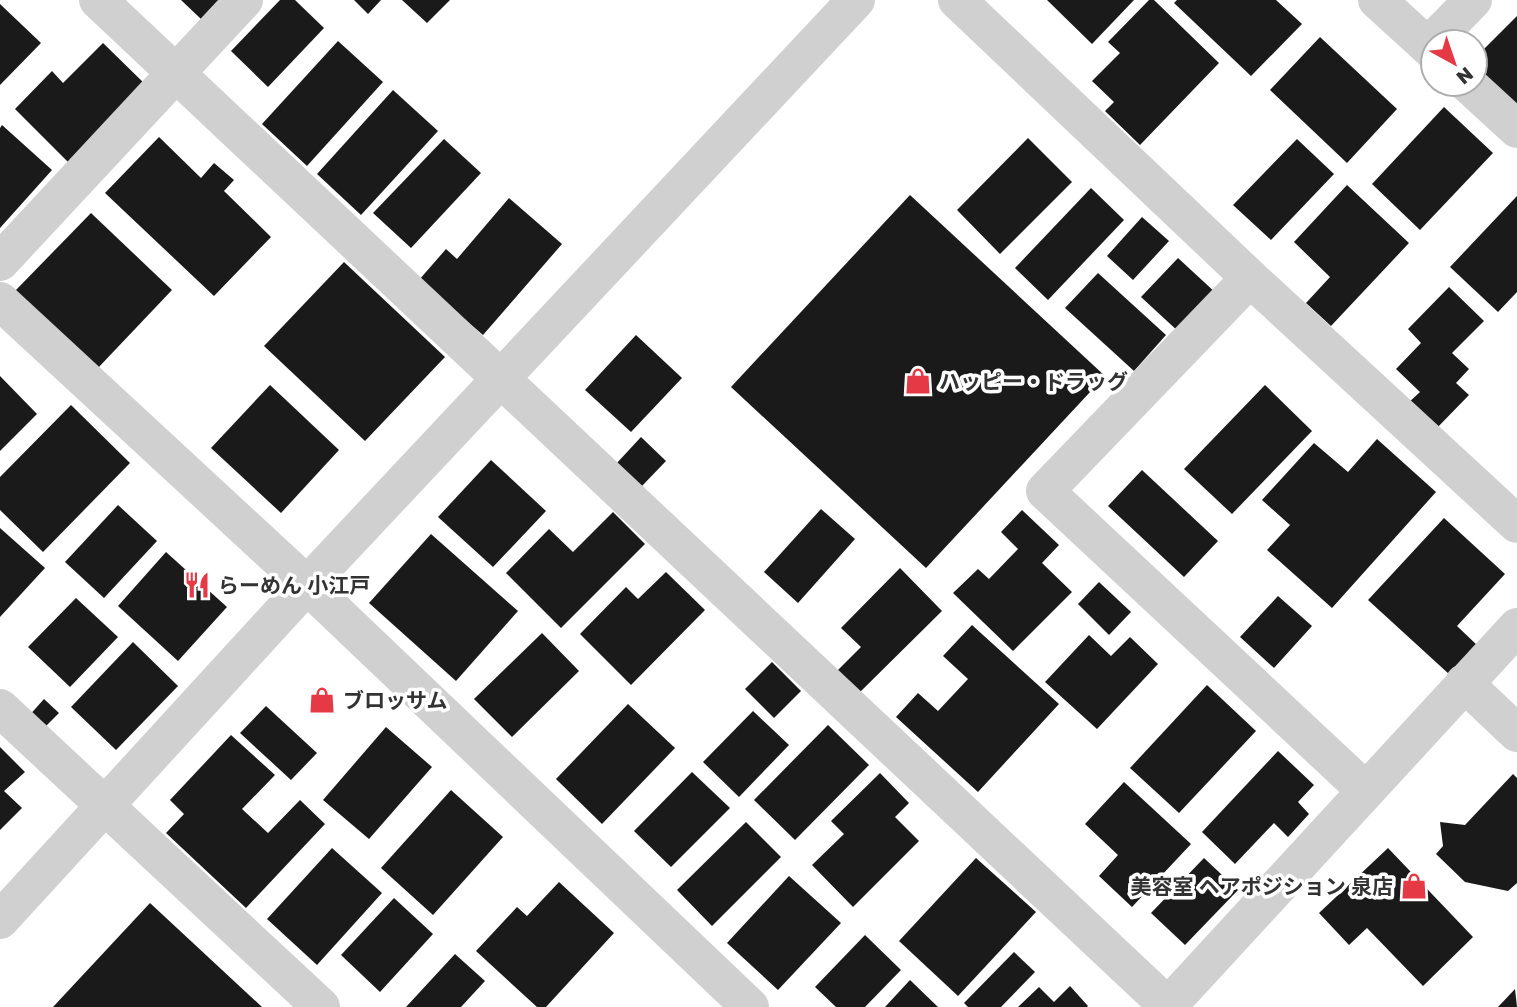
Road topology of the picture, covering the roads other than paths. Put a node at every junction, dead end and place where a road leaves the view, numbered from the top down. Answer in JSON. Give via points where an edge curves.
{"nodes":[{"id":1,"x":98,"y":0,"type":"edge"},
{"id":2,"x":244,"y":0,"type":"edge"},
{"id":3,"x":856,"y":0,"type":"edge"},
{"id":4,"x":957,"y":0,"type":"edge"},
{"id":5,"x":1377,"y":0,"type":"edge"},
{"id":6,"x":1473,"y":0,"type":"edge"},
{"id":7,"x":1448,"y":28,"type":"edge"},
{"id":8,"x":1419,"y":39,"type":"edge"},
{"id":9,"x":175,"y":73,"type":"junction"},
{"id":10,"x":1483,"y":98,"type":"edge"},
{"id":11,"x":1517,"y":129,"type":"edge"},
{"id":12,"x":0,"y":262,"type":"edge"},
{"id":13,"x":1250,"y":278,"type":"junction"},
{"id":14,"x":0,"y":301,"type":"edge"},
{"id":15,"x":500,"y":379,"type":"junction"},
{"id":16,"x":1517,"y":524,"type":"edge"},
{"id":17,"x":307,"y":585,"type":"junction"},
{"id":18,"x":1517,"y":627,"type":"edge"},
{"id":19,"x":1464,"y":683,"type":"junction"},
{"id":20,"x":0,"y":708,"type":"edge"},
{"id":21,"x":1517,"y":733,"type":"edge"},
{"id":22,"x":1365,"y":790,"type":"junction"},
{"id":23,"x":105,"y":804,"type":"junction"},
{"id":24,"x":0,"y":920,"type":"edge"},
{"id":25,"x":1168,"y":1006,"type":"edge"},
{"id":26,"x":321,"y":1007,"type":"edge"},
{"id":27,"x":750,"y":1007,"type":"edge"}],
"edges":[{"from":1,"to":9,"type":"street"},
{"from":2,"to":9,"type":"street"},
{"from":3,"to":15,"type":"street"},
{"from":4,"to":13,"type":"street"},
{"from":5,"to":8,"type":"street"},
{"from":6,"to":7,"type":"street"},
{"from":9,"to":12,"type":"street"},
{"from":9,"to":15,"type":"street"},
{"from":10,"to":11,"type":"street"},
{"from":13,"to":16,"type":"street"},
{"from":13,"to":22,"type":"street","via":[[1045,491]]},
{"from":14,"to":17,"type":"street"},
{"from":15,"to":17,"type":"street"},
{"from":15,"to":25,"type":"street"},
{"from":17,"to":23,"type":"street"},
{"from":17,"to":27,"type":"street"},
{"from":18,"to":19,"type":"street"},
{"from":19,"to":21,"type":"street"},
{"from":19,"to":22,"type":"street"},
{"from":20,"to":23,"type":"street"},
{"from":22,"to":25,"type":"street"},
{"from":23,"to":24,"type":"street"},
{"from":23,"to":26,"type":"street"}]}
